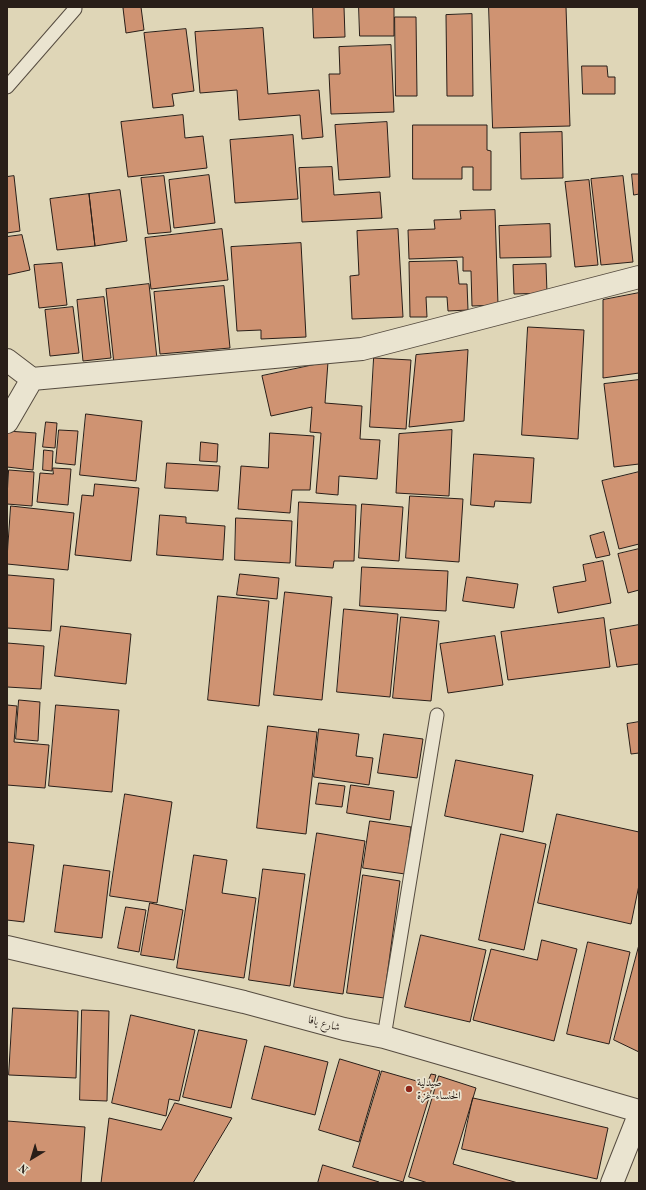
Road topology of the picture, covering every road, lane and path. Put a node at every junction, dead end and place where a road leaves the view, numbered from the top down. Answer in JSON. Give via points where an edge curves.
{"nodes":[{"id":1,"x":75,"y":9,"type":"dead end"},
{"id":2,"x":7,"y":87,"type":"edge"},
{"id":3,"x":639,"y":277,"type":"edge"},
{"id":4,"x":7,"y":360,"type":"edge"},
{"id":5,"x":32,"y":379,"type":"junction"},
{"id":6,"x":7,"y":422,"type":"edge"},
{"id":7,"x":437,"y":715,"type":"dead end"},
{"id":8,"x":7,"y":947,"type":"edge"},
{"id":9,"x":384,"y":1037,"type":"junction"},
{"id":10,"x":639,"y":1111,"type":"edge"},
{"id":11,"x":639,"y":1115,"type":"edge"},
{"id":12,"x":612,"y":1183,"type":"edge"}],
"edges":[{"from":1,"to":2,"type":"lane"},
{"from":3,"to":5,"type":"street","via":[[362,349]]},
{"from":4,"to":5,"type":"street"},
{"from":5,"to":6,"type":"street"},
{"from":7,"to":9,"type":"lane"},
{"from":8,"to":9,"type":"street","name":"شارع يافا"},
{"from":9,"to":10,"type":"street","name":"شارع يافا"},
{"from":11,"to":12,"type":"street"}]}
